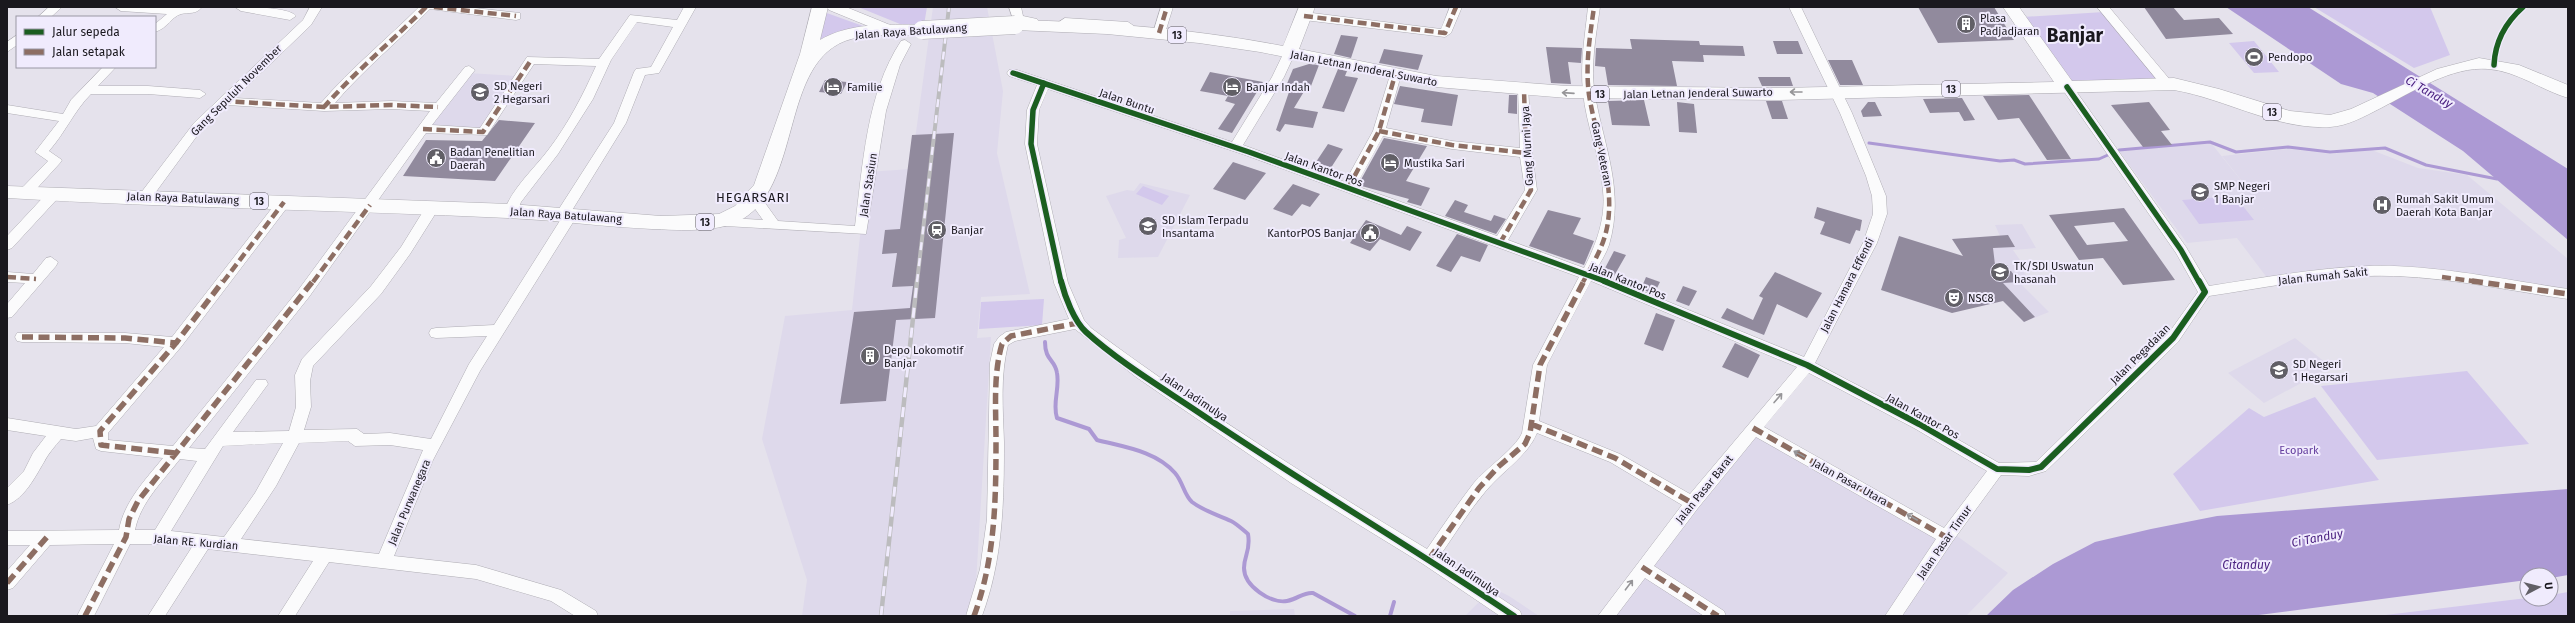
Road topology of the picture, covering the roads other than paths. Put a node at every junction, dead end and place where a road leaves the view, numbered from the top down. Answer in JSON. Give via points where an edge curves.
{"nodes":[{"id":1,"x":56,"y":7,"type":"edge"},
{"id":2,"x":120,"y":7,"type":"edge"},
{"id":3,"x":196,"y":7,"type":"edge"},
{"id":4,"x":241,"y":7,"type":"edge"},
{"id":5,"x":316,"y":7,"type":"edge"},
{"id":6,"x":426,"y":7,"type":"edge"},
{"id":7,"x":434,"y":7,"type":"edge"},
{"id":8,"x":644,"y":7,"type":"edge"},
{"id":9,"x":690,"y":7,"type":"edge"},
{"id":10,"x":820,"y":7,"type":"edge"},
{"id":11,"x":834,"y":7,"type":"edge"},
{"id":12,"x":1015,"y":7,"type":"edge"},
{"id":13,"x":1167,"y":7,"type":"edge"},
{"id":14,"x":1456,"y":7,"type":"edge"},
{"id":15,"x":1594,"y":7,"type":"edge"},
{"id":16,"x":1795,"y":7,"type":"edge"},
{"id":17,"x":2011,"y":7,"type":"edge"},
{"id":18,"x":2103,"y":7,"type":"edge"},
{"id":19,"x":178,"y":11,"type":"junction"},
{"id":20,"x":1306,"y":11,"type":"edge"},
{"id":21,"x":45,"y":16,"type":"edge"},
{"id":22,"x":290,"y":16,"type":"dead end"},
{"id":23,"x":516,"y":16,"type":"dead end"},
{"id":24,"x":634,"y":18,"type":"junction"},
{"id":25,"x":680,"y":24,"type":"junction"},
{"id":26,"x":1015,"y":25,"type":"joint"},
{"id":27,"x":156,"y":28,"type":"edge"},
{"id":28,"x":1156,"y":32,"type":"junction"},
{"id":29,"x":900,"y":38,"type":"junction"},
{"id":30,"x":16,"y":41,"type":"edge"},
{"id":31,"x":7,"y":48,"type":"edge"},
{"id":32,"x":1289,"y":53,"type":"junction"},
{"id":33,"x":603,"y":63,"type":"junction"},
{"id":34,"x":109,"y":68,"type":"edge"},
{"id":35,"x":803,"y":69,"type":"junction"},
{"id":36,"x":469,"y":70,"type":"dead end"},
{"id":37,"x":1014,"y":73,"type":"dead end"},
{"id":38,"x":1395,"y":75,"type":"junction"},
{"id":39,"x":2162,"y":82,"type":"junction"},
{"id":40,"x":1044,"y":83,"type":"junction"},
{"id":41,"x":2067,"y":87,"type":"junction"},
{"id":42,"x":89,"y":90,"type":"junction"},
{"id":43,"x":1524,"y":90,"type":"junction"},
{"id":44,"x":1835,"y":92,"type":"junction"},
{"id":45,"x":2568,"y":92,"type":"edge"},
{"id":46,"x":200,"y":94,"type":"dead end"},
{"id":47,"x":1589,"y":94,"type":"junction"},
{"id":48,"x":222,"y":101,"type":"junction"},
{"id":49,"x":324,"y":107,"type":"junction"},
{"id":50,"x":438,"y":107,"type":"junction"},
{"id":51,"x":7,"y":109,"type":"edge"},
{"id":52,"x":65,"y":118,"type":"junction"},
{"id":53,"x":423,"y":129,"type":"junction"},
{"id":54,"x":1379,"y":131,"type":"junction"},
{"id":55,"x":1235,"y":148,"type":"junction"},
{"id":56,"x":1526,"y":153,"type":"junction"},
{"id":57,"x":1348,"y":188,"type":"junction"},
{"id":58,"x":16,"y":192,"type":"edge"},
{"id":59,"x":54,"y":194,"type":"junction"},
{"id":60,"x":145,"y":197,"type":"junction"},
{"id":61,"x":755,"y":200,"type":"junction"},
{"id":62,"x":284,"y":202,"type":"junction"},
{"id":63,"x":370,"y":205,"type":"junction"},
{"id":64,"x":432,"y":208,"type":"junction"},
{"id":65,"x":511,"y":211,"type":"junction"},
{"id":66,"x":566,"y":215,"type":"junction"},
{"id":67,"x":713,"y":222,"type":"junction"},
{"id":68,"x":774,"y":226,"type":"junction"},
{"id":69,"x":1500,"y":243,"type":"junction"},
{"id":70,"x":7,"y":245,"type":"edge"},
{"id":71,"x":51,"y":262,"type":"dead end"},
{"id":72,"x":1587,"y":274,"type":"junction"},
{"id":73,"x":7,"y":277,"type":"edge"},
{"id":74,"x":36,"y":279,"type":"junction"},
{"id":75,"x":2205,"y":292,"type":"junction"},
{"id":76,"x":2568,"y":294,"type":"edge"},
{"id":77,"x":7,"y":313,"type":"edge"},
{"id":78,"x":1078,"y":323,"type":"junction"},
{"id":79,"x":498,"y":330,"type":"junction"},
{"id":80,"x":436,"y":333,"type":"dead end"},
{"id":81,"x":22,"y":337,"type":"dead end"},
{"id":82,"x":176,"y":343,"type":"junction"},
{"id":83,"x":1807,"y":366,"type":"junction"},
{"id":84,"x":261,"y":384,"type":"dead end"},
{"id":85,"x":7,"y":424,"type":"edge"},
{"id":86,"x":1530,"y":424,"type":"junction"},
{"id":87,"x":1753,"y":428,"type":"junction"},
{"id":88,"x":100,"y":431,"type":"junction"},
{"id":89,"x":56,"y":433,"type":"junction"},
{"id":90,"x":294,"y":436,"type":"junction"},
{"id":91,"x":218,"y":441,"type":"junction"},
{"id":92,"x":435,"y":446,"type":"junction"},
{"id":93,"x":175,"y":453,"type":"junction"},
{"id":94,"x":208,"y":456,"type":"junction"},
{"id":95,"x":1998,"y":469,"type":"junction"},
{"id":96,"x":7,"y":498,"type":"edge"},
{"id":97,"x":1692,"y":503,"type":"junction"},
{"id":98,"x":47,"y":537,"type":"junction"},
{"id":99,"x":126,"y":537,"type":"junction"},
{"id":100,"x":158,"y":537,"type":"junction"},
{"id":101,"x":1946,"y":537,"type":"junction"},
{"id":102,"x":7,"y":538,"type":"edge"},
{"id":103,"x":204,"y":542,"type":"junction"},
{"id":104,"x":228,"y":544,"type":"junction"},
{"id":105,"x":325,"y":555,"type":"junction"},
{"id":106,"x":1429,"y":559,"type":"junction"},
{"id":107,"x":384,"y":561,"type":"junction"},
{"id":108,"x":1642,"y":567,"type":"junction"},
{"id":109,"x":7,"y":583,"type":"edge"},
{"id":110,"x":85,"y":616,"type":"edge"},
{"id":111,"x":156,"y":616,"type":"edge"},
{"id":112,"x":286,"y":616,"type":"edge"},
{"id":113,"x":590,"y":616,"type":"edge"},
{"id":114,"x":974,"y":616,"type":"edge"},
{"id":115,"x":1514,"y":616,"type":"edge"},
{"id":116,"x":1606,"y":616,"type":"edge"},
{"id":117,"x":1718,"y":616,"type":"edge"},
{"id":118,"x":1893,"y":616,"type":"edge"}],
"edges":[{"from":1,"to":21,"type":"street"},
{"from":2,"to":19,"type":"street"},
{"from":3,"to":19,"type":"street"},
{"from":4,"to":22,"type":"street"},
{"from":5,"to":48,"type":"street","name":"Gang Sepuluh November","via":[[307,22]]},
{"from":6,"to":49,"type":"street","via":[[386,47],[352,75]]},
{"from":7,"to":23,"type":"street"},
{"from":8,"to":24,"type":"street"},
{"from":9,"to":25,"type":"street"},
{"from":10,"to":35,"type":"highway"},
{"from":11,"to":29,"type":"main road"},
{"from":12,"to":28,"type":"street","via":[[1016,16],[1025,22],[1126,26]]},
{"from":13,"to":28,"type":"street"},
{"from":14,"to":20,"type":"street","via":[[1444,33]]},
{"from":15,"to":47,"type":"street","name":"Gang Veteran","via":[[1587,62]]},
{"from":16,"to":44,"type":"street","name":"Jalan Hamara Effendi"},
{"from":17,"to":41,"type":"highway"},
{"from":18,"to":39,"type":"street"},
{"from":19,"to":27,"type":"street"},
{"from":20,"to":32,"type":"highway"},
{"from":24,"to":25,"type":"street"},
{"from":24,"to":33,"type":"street"},
{"from":25,"to":66,"type":"street","name":"Jalan Purwanegara","via":[[655,70],[640,72],[620,123]]},
{"from":26,"to":28,"type":"highway","name":"Jalan Letnan Jenderal Suwarto","number":"13"},
{"from":26,"to":29,"type":"highway","name":"Jalan Raya Batulawang","number":"13","bridge":true,"via":[[922,30]]},
{"from":28,"to":32,"type":"highway","name":"Jalan Letnan Jenderal Suwarto","number":"13"},
{"from":29,"to":35,"type":"highway","name":"Jalan Raya Batulawang","number":"13","via":[[858,33],[841,37],[826,44]]},
{"from":29,"to":68,"type":"street","name":"Jalan Stasiun","via":[[884,94],[861,231]]},
{"from":30,"to":31,"type":"street"},
{"from":32,"to":38,"type":"highway","name":"Jalan Letnan Jenderal Suwarto","number":"13"},
{"from":32,"to":55,"type":"street","via":[[1278,77]]},
{"from":33,"to":53,"type":"street","via":[[531,60],[483,132]]},
{"from":33,"to":65,"type":"street","via":[[587,99],[554,151],[516,200]]},
{"from":34,"to":42,"type":"street"},
{"from":35,"to":61,"type":"highway","name":"Jalan Raya Batulawang","number":"13","via":[[765,180]]},
{"from":36,"to":50,"type":"street"},
{"from":37,"to":40,"type":"street","name":"Jalan Buntu"},
{"from":38,"to":43,"type":"highway","name":"Jalan Letnan Jenderal Suwarto","number":"13","via":[[1459,86]]},
{"from":38,"to":54,"type":"street"},
{"from":39,"to":41,"type":"highway","number":"13"},
{"from":39,"to":45,"type":"highway","number":"13","via":[[2206,90],[2261,110],[2296,119],[2330,121],[2352,116],[2449,71],[2479,63],[2528,75]]},
{"from":40,"to":55,"type":"street","name":"Jalan Buntu"},
{"from":40,"to":78,"type":"street","name":"Jalan Jadimulya","via":[[1033,110],[1031,144],[1061,283]]},
{"from":41,"to":44,"type":"highway","number":"13"},
{"from":41,"to":75,"type":"street","via":[[2181,250]]},
{"from":42,"to":46,"type":"street","via":[[148,90]]},
{"from":42,"to":52,"type":"street","via":[[75,103]]},
{"from":47,"to":43,"type":"highway","name":"Jalan Letnan Jenderal Suwarto","number":"13","one_way":true},
{"from":43,"to":56,"type":"street","name":"Gang Murni Jaya"},
{"from":44,"to":47,"type":"highway","name":"Jalan Letnan Jenderal Suwarto","number":"13","one_way":true},
{"from":44,"to":83,"type":"street","name":"Jalan Hamara Effendi","via":[[1872,176],[1880,214],[1870,243],[1848,281]]},
{"from":47,"to":72,"type":"street","name":"Gang Veteran","via":[[1610,192],[1602,246]]},
{"from":48,"to":49,"type":"street"},
{"from":48,"to":60,"type":"street","name":"Gang Sepuluh November","via":[[185,141]]},
{"from":49,"to":50,"type":"street"},
{"from":50,"to":53,"type":"street"},
{"from":51,"to":52,"type":"street"},
{"from":52,"to":58,"type":"street","via":[[58,133],[41,152],[56,160]]},
{"from":53,"to":63,"type":"street"},
{"from":54,"to":56,"type":"street","via":[[1452,145]]},
{"from":54,"to":57,"type":"street"},
{"from":55,"to":57,"type":"street","name":"Jalan Kantor Pos"},
{"from":56,"to":69,"type":"street","name":"Gang Murni Jaya","via":[[1531,190]]},
{"from":57,"to":69,"type":"street","name":"Jalan Kantor Pos"},
{"from":58,"to":59,"type":"highway","name":"Jalan Raya Batulawang","number":"13"},
{"from":59,"to":60,"type":"highway","name":"Jalan Raya Batulawang","number":"13"},
{"from":59,"to":70,"type":"street"},
{"from":60,"to":62,"type":"highway","name":"Jalan Raya Batulawang","number":"13"},
{"from":61,"to":67,"type":"highway","name":"Jalan Raya Batulawang","number":"13","via":[[738,213]]},
{"from":61,"to":68,"type":"street"},
{"from":62,"to":63,"type":"highway","name":"Jalan Raya Batulawang","number":"13"},
{"from":62,"to":82,"type":"street"},
{"from":63,"to":64,"type":"highway","name":"Jalan Raya Batulawang","number":"13"},
{"from":63,"to":93,"type":"street","via":[[303,295]]},
{"from":64,"to":65,"type":"highway","name":"Jalan Raya Batulawang","number":"13"},
{"from":64,"to":90,"type":"street","via":[[418,233],[383,281],[306,364],[302,374],[303,412]]},
{"from":65,"to":66,"type":"highway","name":"Jalan Raya Batulawang","number":"13"},
{"from":66,"to":67,"type":"highway","name":"Jalan Raya Batulawang","number":"13"},
{"from":66,"to":79,"type":"street","name":"Jalan Purwanegara"},
{"from":67,"to":68,"type":"street","name":"Jalan Stasiun"},
{"from":69,"to":72,"type":"street","name":"Jalan Kantor Pos"},
{"from":71,"to":74,"type":"street"},
{"from":72,"to":83,"type":"street","name":"Jalan Kantor Pos"},
{"from":72,"to":86,"type":"street","name":"Gang Veteran","via":[[1540,365]]},
{"from":73,"to":74,"type":"street"},
{"from":74,"to":77,"type":"street"},
{"from":75,"to":76,"type":"street","name":"Jalan Rumah Sakit","via":[[2303,277],[2369,271],[2442,277]]},
{"from":75,"to":95,"type":"street","name":"Jalan Pegadaian","via":[[2173,338],[2041,467],[2029,470]]},
{"from":78,"to":106,"type":"street","name":"Jalan Jadimulya","via":[[1086,332],[1135,368],[1290,474]]},
{"from":78,"to":114,"type":"street","via":[[1011,336],[1004,340],[1001,346],[997,381],[993,522],[987,580]]},
{"from":79,"to":80,"type":"street"},
{"from":79,"to":92,"type":"street","name":"Jalan Purwanegara","via":[[474,368]]},
{"from":81,"to":82,"type":"street","via":[[125,338]]},
{"from":82,"to":88,"type":"street"},
{"from":87,"to":83,"type":"street","name":"Jalan Pasar Barat","one_way":true},
{"from":83,"to":95,"type":"street","name":"Jalan Kantor Pos","via":[[1919,424]]},
{"from":84,"to":91,"type":"street"},
{"from":85,"to":89,"type":"street"},
{"from":86,"to":97,"type":"street","via":[[1615,458]]},
{"from":86,"to":106,"type":"street","name":"Gang Veteran","via":[[1525,444],[1498,467],[1479,488]]},
{"from":87,"to":97,"type":"street","name":"Jalan Pasar Barat"},
{"from":101,"to":87,"type":"street","name":"Jalan Pasar Utara","one_way":true},
{"from":88,"to":89,"type":"street","via":[[85,436]]},
{"from":88,"to":93,"type":"street","via":[[101,445]]},
{"from":89,"to":96,"type":"street","via":[[38,457],[30,475]]},
{"from":90,"to":91,"type":"street","via":[[232,438]]},
{"from":90,"to":92,"type":"street","via":[[390,439]]},
{"from":90,"to":104,"type":"street","via":[[274,476]]},
{"from":91,"to":94,"type":"street"},
{"from":92,"to":107,"type":"street","name":"Jalan Purwanegara","via":[[427,457]]},
{"from":93,"to":94,"type":"street"},
{"from":93,"to":99,"type":"street","via":[[138,501],[129,519]]},
{"from":94,"to":100,"type":"street"},
{"from":95,"to":101,"type":"street","name":"Jalan Pasar Timur"},
{"from":97,"to":108,"type":"street","name":"Jalan Pasar Barat"},
{"from":98,"to":99,"type":"street","name":"Jalan RE. Kurdian"},
{"from":98,"to":102,"type":"street","name":"Jalan RE. Kurdian"},
{"from":98,"to":109,"type":"street"},
{"from":99,"to":100,"type":"street","name":"Jalan RE. Kurdian"},
{"from":99,"to":110,"type":"street"},
{"from":100,"to":103,"type":"street","name":"Jalan RE. Kurdian"},
{"from":101,"to":118,"type":"street","name":"Jalan Pasar Timur"},
{"from":103,"to":104,"type":"street","name":"Jalan RE. Kurdian"},
{"from":103,"to":111,"type":"street"},
{"from":104,"to":105,"type":"street","name":"Jalan RE. Kurdian"},
{"from":105,"to":107,"type":"street","name":"Jalan RE. Kurdian"},
{"from":105,"to":112,"type":"street"},
{"from":106,"to":115,"type":"street","name":"Jalan Jadimulya"},
{"from":107,"to":113,"type":"street","name":"Jalan Purwanegara","via":[[476,572],[555,595]]},
{"from":116,"to":108,"type":"street","name":"Jalan Pasar Barat","one_way":true},
{"from":108,"to":117,"type":"street"}]}
